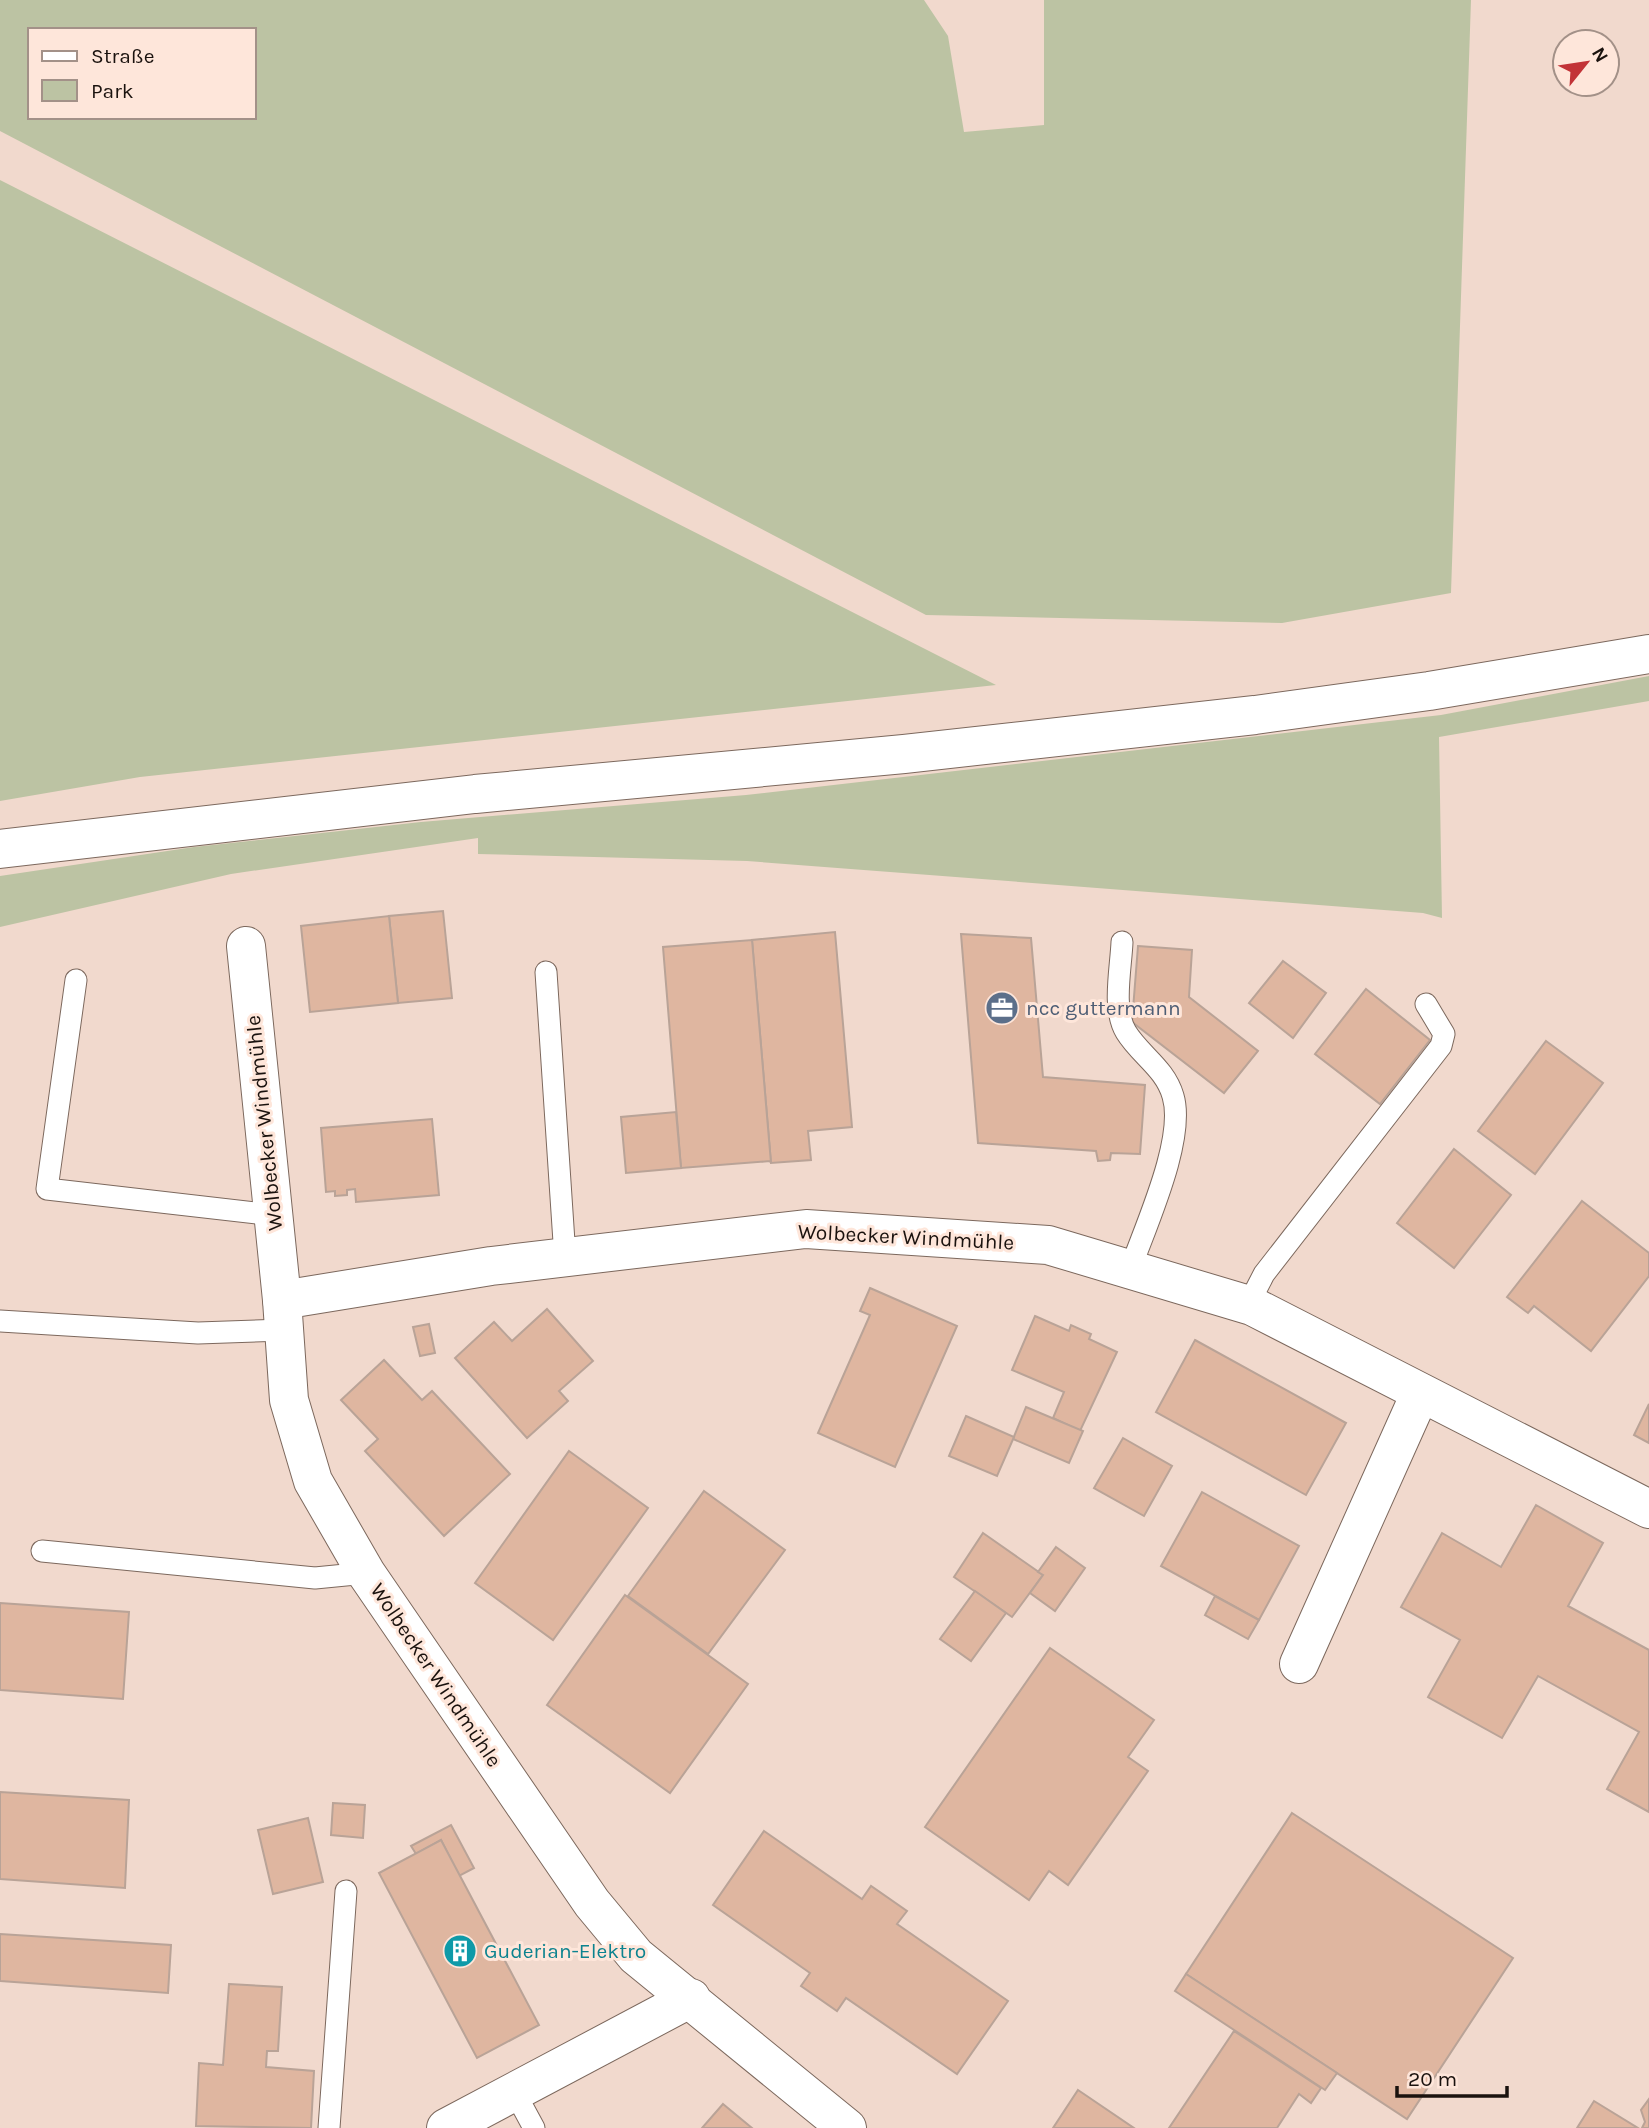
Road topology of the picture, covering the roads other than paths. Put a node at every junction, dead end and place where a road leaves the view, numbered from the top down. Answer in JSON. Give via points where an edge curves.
{"nodes":[{"id":1,"x":1649,"y":654,"type":"edge"},
{"id":2,"x":0,"y":849,"type":"edge"},
{"id":3,"x":1122,"y":942,"type":"dead end"},
{"id":4,"x":246,"y":946,"type":"dead end"},
{"id":5,"x":546,"y":972,"type":"dead end"},
{"id":6,"x":76,"y":980,"type":"dead end"},
{"id":7,"x":1426,"y":1004,"type":"dead end"},
{"id":8,"x":274,"y":1215,"type":"junction"},
{"id":9,"x":565,"y":1257,"type":"junction"},
{"id":10,"x":1130,"y":1270,"type":"junction"},
{"id":11,"x":1248,"y":1305,"type":"junction"},
{"id":12,"x":283,"y":1315,"type":"junction"},
{"id":13,"x":0,"y":1321,"type":"edge"},
{"id":14,"x":1420,"y":1394,"type":"junction"},
{"id":15,"x":1649,"y":1509,"type":"edge"},
{"id":16,"x":42,"y":1551,"type":"dead end"},
{"id":17,"x":366,"y":1573,"type":"junction"},
{"id":18,"x":1299,"y":1664,"type":"dead end"},
{"id":19,"x":346,"y":1891,"type":"dead end"},
{"id":20,"x":691,"y":1998,"type":"junction"},
{"id":21,"x":514,"y":2091,"type":"junction"},
{"id":22,"x":329,"y":2128,"type":"edge"},
{"id":23,"x":446,"y":2128,"type":"edge"},
{"id":24,"x":534,"y":2128,"type":"edge"},
{"id":25,"x":847,"y":2128,"type":"edge"}],
"edges":[{"from":1,"to":2,"type":"street","via":[[1255,715],[475,794]]},
{"from":3,"to":10,"type":"lane","via":[[1119,1007],[1125,1031],[1163,1073],[1174,1097],[1176,1127]]},
{"from":4,"to":8,"type":"street","name":"Wolbecker Windmühle"},
{"from":5,"to":9,"type":"lane"},
{"from":6,"to":8,"type":"lane","via":[[47,1189]]},
{"from":7,"to":11,"type":"lane","via":[[1444,1034],[1441,1046],[1264,1274]]},
{"from":8,"to":12,"type":"street","name":"Wolbecker Windmühle"},
{"from":9,"to":10,"type":"street","name":"Wolbecker Windmühle","via":[[806,1229],[1048,1245]]},
{"from":9,"to":12,"type":"street","name":"Wolbecker Windmühle","via":[[491,1266]]},
{"from":10,"to":11,"type":"street","name":"Wolbecker Windmühle"},
{"from":11,"to":14,"type":"street","name":"Wolbecker Windmühle"},
{"from":12,"to":13,"type":"lane","via":[[198,1333]]},
{"from":12,"to":17,"type":"street","name":"Wolbecker Windmühle","via":[[289,1400],[313,1481]]},
{"from":14,"to":15,"type":"street","name":"Wolbecker Windmühle"},
{"from":14,"to":18,"type":"street"},
{"from":16,"to":17,"type":"lane","via":[[315,1578]]},
{"from":17,"to":20,"type":"street","name":"Wolbecker Windmühle","via":[[592,1903],[636,1956]]},
{"from":19,"to":22,"type":"lane"},
{"from":20,"to":21,"type":"street"},
{"from":20,"to":25,"type":"street","name":"Wolbecker Windmühle"},
{"from":21,"to":23,"type":"street"},
{"from":21,"to":24,"type":"lane"}]}
